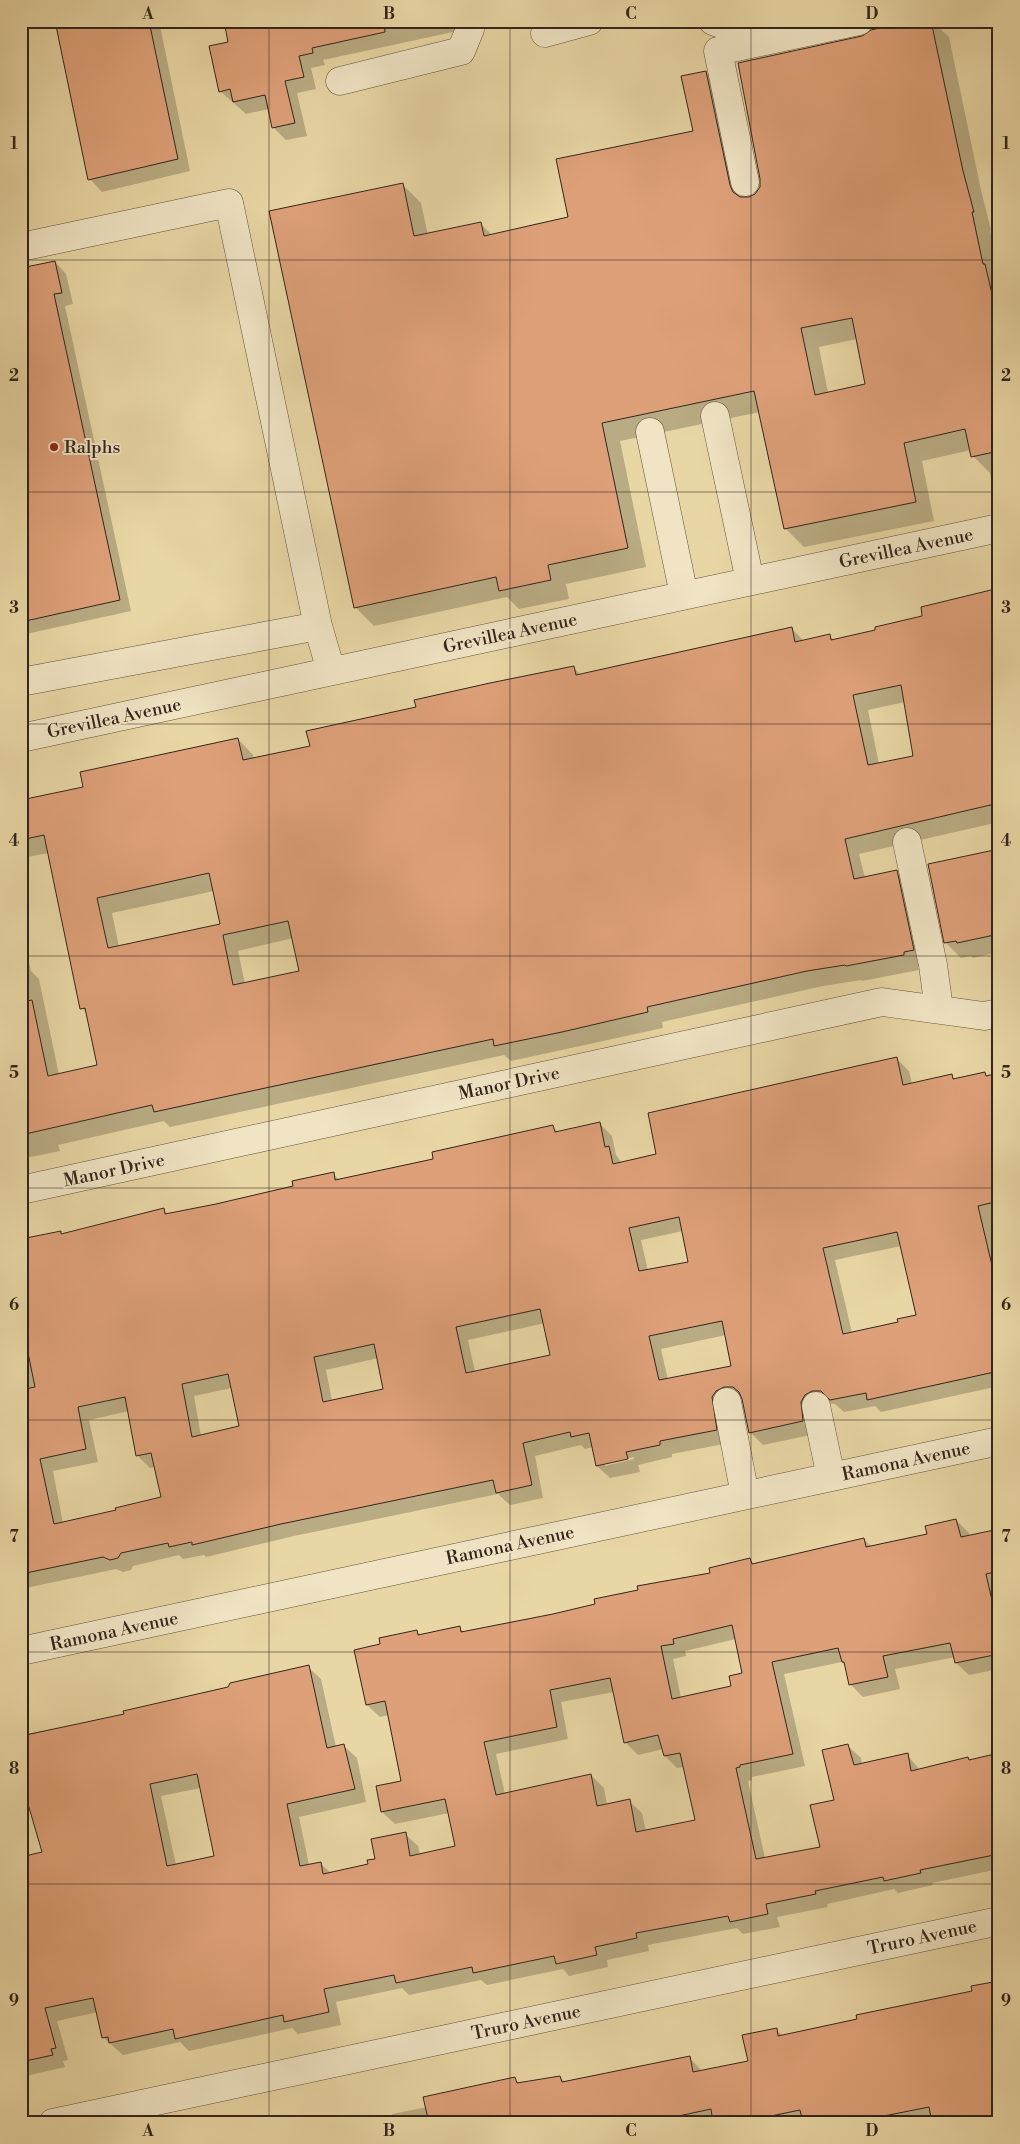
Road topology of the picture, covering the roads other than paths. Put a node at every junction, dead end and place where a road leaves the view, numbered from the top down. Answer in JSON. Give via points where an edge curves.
{"nodes":[{"id":1,"x":469,"y":21,"type":"edge"},
{"id":2,"x":589,"y":21,"type":"edge"},
{"id":3,"x":713,"y":21,"type":"edge"},
{"id":4,"x":758,"y":21,"type":"edge"},
{"id":5,"x":859,"y":21,"type":"edge"},
{"id":6,"x":545,"y":33,"type":"dead end"},
{"id":7,"x":340,"y":82,"type":"dead end"},
{"id":8,"x":745,"y":182,"type":"dead end"},
{"id":9,"x":21,"y":247,"type":"edge"},
{"id":10,"x":715,"y":416,"type":"dead end"},
{"id":11,"x":650,"y":432,"type":"dead end"},
{"id":12,"x":999,"y":528,"type":"edge"},
{"id":13,"x":750,"y":581,"type":"junction"},
{"id":14,"x":684,"y":595,"type":"junction"},
{"id":15,"x":318,"y":626,"type":"junction"},
{"id":16,"x":331,"y":671,"type":"junction"},
{"id":17,"x":21,"y":682,"type":"edge"},
{"id":18,"x":21,"y":738,"type":"edge"},
{"id":19,"x":907,"y":842,"type":"dead end"},
{"id":20,"x":939,"y":1009,"type":"junction"},
{"id":21,"x":999,"y":1013,"type":"edge"},
{"id":22,"x":21,"y":1190,"type":"edge"},
{"id":23,"x":727,"y":1402,"type":"dead end"},
{"id":24,"x":816,"y":1406,"type":"dead end"},
{"id":25,"x":999,"y":1441,"type":"edge"},
{"id":26,"x":831,"y":1477,"type":"junction"},
{"id":27,"x":746,"y":1495,"type":"junction"},
{"id":28,"x":21,"y":1651,"type":"edge"},
{"id":29,"x":999,"y":1921,"type":"edge"},
{"id":30,"x":54,"y":2123,"type":"edge"}],
"edges":[{"from":1,"to":7,"type":"street","via":[[470,29],[461,51]]},
{"from":2,"to":6,"type":"street"},
{"from":3,"to":4,"type":"street","via":[[730,27]]},
{"from":5,"to":8,"type":"street","via":[[718,51]]},
{"from":9,"to":15,"type":"street","via":[[229,203]]},
{"from":10,"to":13,"type":"street"},
{"from":11,"to":14,"type":"street"},
{"from":12,"to":13,"type":"street","name":"Grevillea Avenue"},
{"from":13,"to":14,"type":"street","name":"Grevillea Avenue"},
{"from":14,"to":16,"type":"street","name":"Grevillea Avenue"},
{"from":15,"to":16,"type":"street"},
{"from":15,"to":17,"type":"street"},
{"from":16,"to":18,"type":"street","name":"Grevillea Avenue"},
{"from":19,"to":20,"type":"street"},
{"from":20,"to":21,"type":"street","name":"Manor Drive","via":[[984,1016]]},
{"from":20,"to":22,"type":"street","name":"Manor Drive","via":[[882,1002]]},
{"from":23,"to":27,"type":"street"},
{"from":24,"to":26,"type":"street"},
{"from":25,"to":26,"type":"street","name":"Ramona Avenue"},
{"from":26,"to":27,"type":"street","name":"Ramona Avenue"},
{"from":27,"to":28,"type":"street","name":"Ramona Avenue"},
{"from":29,"to":30,"type":"street","name":"Truro Avenue"}]}
